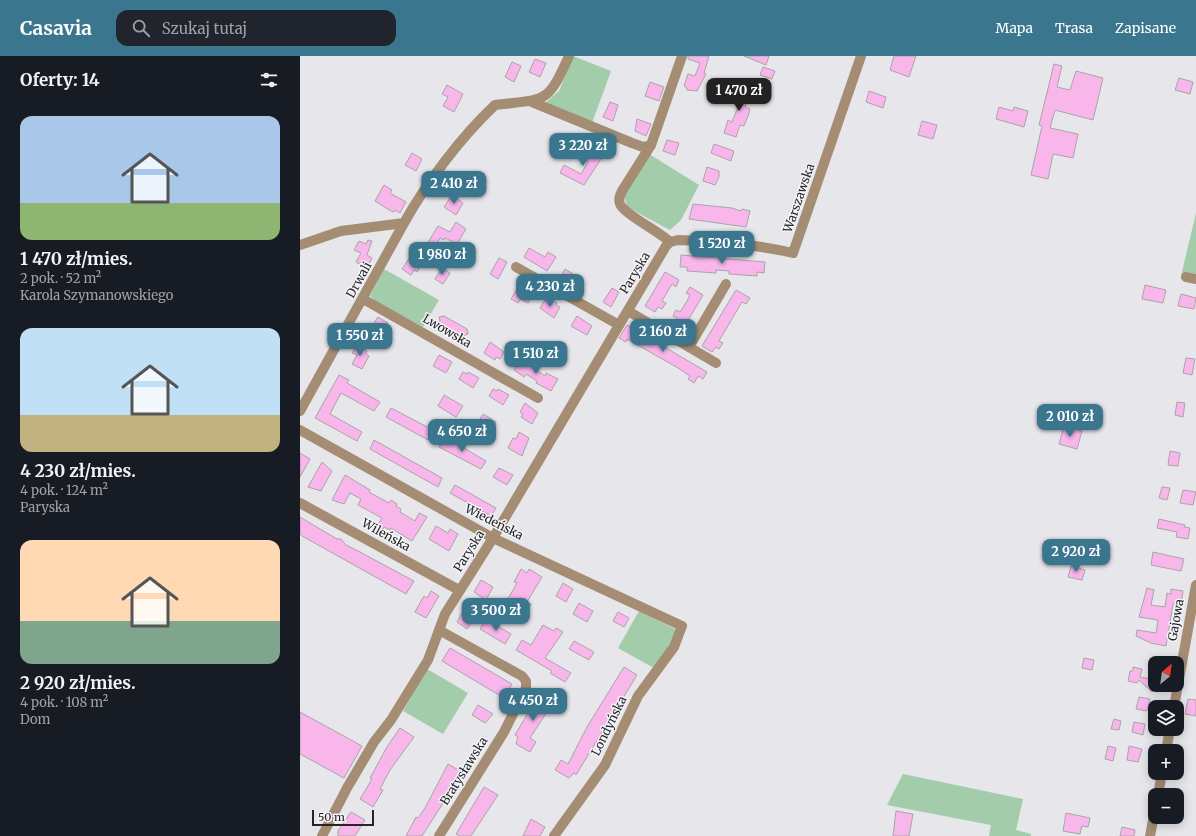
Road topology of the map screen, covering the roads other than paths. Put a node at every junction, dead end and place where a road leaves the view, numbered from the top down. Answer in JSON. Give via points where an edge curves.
{"nodes":[{"id":1,"x":569,"y":56,"type":"edge"},
{"id":2,"x":682,"y":56,"type":"edge"},
{"id":3,"x":861,"y":56,"type":"edge"},
{"id":4,"x":532,"y":102,"type":"junction"},
{"id":5,"x":651,"y":145,"type":"junction"},
{"id":6,"x":404,"y":223,"type":"junction"},
{"id":7,"x":670,"y":242,"type":"junction"},
{"id":8,"x":300,"y":244,"type":"edge"},
{"id":9,"x":516,"y":267,"type":"dead end"},
{"id":10,"x":726,"y":284,"type":"dead end"},
{"id":11,"x":363,"y":299,"type":"junction"},
{"id":12,"x":628,"y":311,"type":"junction"},
{"id":13,"x":619,"y":326,"type":"junction"},
{"id":14,"x":688,"y":347,"type":"junction"},
{"id":15,"x":716,"y":364,"type":"dead end"},
{"id":16,"x":538,"y":398,"type":"dead end"},
{"id":17,"x":300,"y":410,"type":"edge"},
{"id":18,"x":300,"y":430,"type":"edge"},
{"id":19,"x":300,"y":503,"type":"edge"},
{"id":20,"x":493,"y":538,"type":"junction"},
{"id":21,"x":1196,"y":585,"type":"edge"},
{"id":22,"x":459,"y":590,"type":"junction"},
{"id":23,"x":682,"y":626,"type":"joint"},
{"id":24,"x":439,"y":630,"type":"junction"},
{"id":25,"x":1175,"y":700,"type":"edge"},
{"id":26,"x":1152,"y":824,"type":"edge"},
{"id":27,"x":322,"y":836,"type":"edge"},
{"id":28,"x":439,"y":836,"type":"edge"},
{"id":29,"x":554,"y":836,"type":"edge"},
{"id":30,"x":1150,"y":836,"type":"edge"}],
"edges":[{"from":1,"to":4,"type":"street","via":[[556,84],[545,97]]},
{"from":2,"to":5,"type":"street"},
{"from":3,"to":7,"type":"street","name":"Warszawska","via":[[793,253],[729,242]]},
{"from":4,"to":5,"type":"street","via":[[643,147]]},
{"from":4,"to":6,"type":"street","name":"Drwali","via":[[495,105],[471,128]]},
{"from":5,"to":7,"type":"street","via":[[622,191],[620,205]]},
{"from":6,"to":8,"type":"street","via":[[340,231]]},
{"from":6,"to":11,"type":"street","name":"Drwali"},
{"from":7,"to":12,"type":"street","name":"Paryska"},
{"from":9,"to":13,"type":"street"},
{"from":10,"to":14,"type":"street"},
{"from":11,"to":16,"type":"street","name":"Lwowska"},
{"from":11,"to":17,"type":"street","name":"Drwali"},
{"from":12,"to":13,"type":"street","name":"Paryska"},
{"from":12,"to":14,"type":"street"},
{"from":13,"to":20,"type":"street","name":"Paryska"},
{"from":14,"to":15,"type":"street"},
{"from":18,"to":20,"type":"street","name":"Wiedeńska"},
{"from":19,"to":22,"type":"street","name":"Wileńska"},
{"from":20,"to":22,"type":"street","name":"Paryska"},
{"from":20,"to":23,"type":"street","name":"Wiedeńska"},
{"from":21,"to":25,"type":"street","name":"Gajowa"},
{"from":22,"to":24,"type":"street","name":"Paryska"},
{"from":23,"to":29,"type":"street","name":"Londyńska","via":[[674,647],[638,696],[605,765]]},
{"from":24,"to":27,"type":"street","name":"Paryska","via":[[428,660],[391,720],[374,742]]},
{"from":24,"to":28,"type":"street","name":"Bratysławska","via":[[522,676],[526,681],[526,688],[504,732]]},
{"from":26,"to":30,"type":"street"}]}
